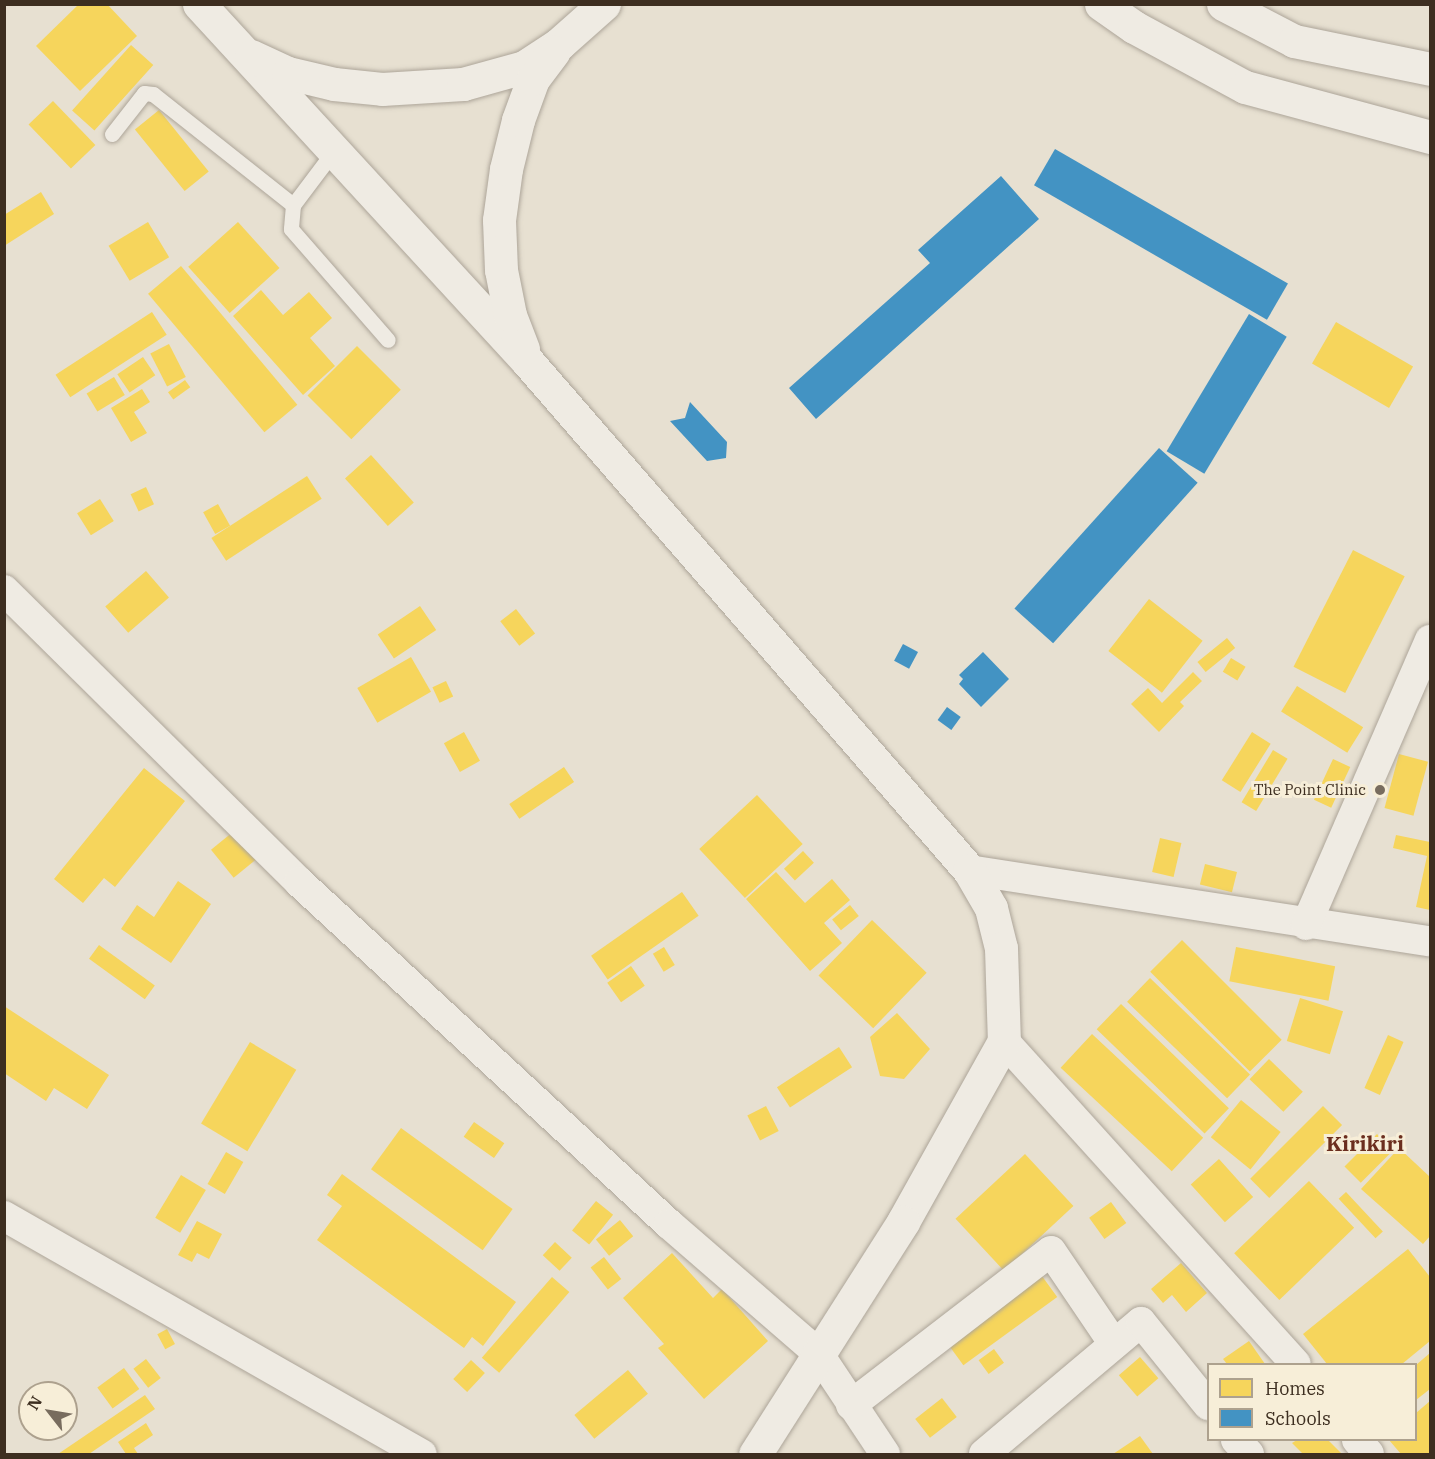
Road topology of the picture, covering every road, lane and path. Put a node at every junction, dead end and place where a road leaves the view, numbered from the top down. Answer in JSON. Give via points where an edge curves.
{"nodes":[{"id":1,"x":199,"y":4,"type":"edge"},
{"id":2,"x":604,"y":4,"type":"edge"},
{"id":3,"x":1101,"y":4,"type":"edge"},
{"id":4,"x":1223,"y":4,"type":"edge"},
{"id":5,"x":559,"y":44,"type":"junction"},
{"id":6,"x":237,"y":49,"type":"junction"},
{"id":7,"x":1431,"y":69,"type":"edge"},
{"id":8,"x":112,"y":134,"type":"dead end"},
{"id":9,"x":1431,"y":136,"type":"edge"},
{"id":10,"x":333,"y":152,"type":"junction"},
{"id":11,"x":293,"y":204,"type":"junction"},
{"id":12,"x":388,"y":340,"type":"dead end"},
{"id":13,"x":528,"y":362,"type":"junction"},
{"id":14,"x":4,"y":590,"type":"edge"},
{"id":15,"x":1431,"y":640,"type":"edge"},
{"id":16,"x":969,"y":870,"type":"junction"},
{"id":17,"x":1306,"y":925,"type":"junction"},
{"id":18,"x":1431,"y":941,"type":"edge"},
{"id":19,"x":1004,"y":1041,"type":"junction"},
{"id":20,"x":4,"y":1216,"type":"edge"},
{"id":21,"x":1114,"y":1344,"type":"junction"},
{"id":22,"x":818,"y":1353,"type":"junction"},
{"id":23,"x":1294,"y":1363,"type":"edge"},
{"id":24,"x":1207,"y":1403,"type":"edge"},
{"id":25,"x":851,"y":1405,"type":"junction"},
{"id":26,"x":1237,"y":1441,"type":"edge"},
{"id":27,"x":1358,"y":1441,"type":"edge"},
{"id":28,"x":422,"y":1455,"type":"edge"},
{"id":29,"x":755,"y":1455,"type":"edge"},
{"id":30,"x":885,"y":1455,"type":"edge"},
{"id":31,"x":984,"y":1455,"type":"edge"},
{"id":32,"x":1249,"y":1455,"type":"edge"},
{"id":33,"x":1369,"y":1455,"type":"edge"}],
"edges":[{"from":1,"to":6,"type":"main road"},
{"from":2,"to":5,"type":"main road"},
{"from":3,"to":9,"type":"main road","via":[[1134,27],[1245,87]]},
{"from":4,"to":7,"type":"main road","via":[[1294,41]]},
{"from":5,"to":6,"type":"main road","via":[[524,67],[481,80],[382,89],[288,73]]},
{"from":5,"to":13,"type":"main road","via":[[533,79],[518,120],[498,220],[501,270],[510,315]]},
{"from":6,"to":10,"type":"main road"},
{"from":8,"to":11,"type":"lane","via":[[144,93],[153,94]]},
{"from":10,"to":11,"type":"lane"},
{"from":10,"to":13,"type":"main road"},
{"from":11,"to":12,"type":"lane","via":[[291,229]]},
{"from":13,"to":16,"type":"main road"},
{"from":14,"to":22,"type":"street","via":[[299,882],[669,1224]]},
{"from":15,"to":17,"type":"street"},
{"from":16,"to":17,"type":"street"},
{"from":16,"to":19,"type":"main road","via":[[991,908],[1001,948]]},
{"from":17,"to":18,"type":"street"},
{"from":19,"to":22,"type":"main road","via":[[903,1222]]},
{"from":19,"to":23,"type":"street"},
{"from":20,"to":28,"type":"street"},
{"from":21,"to":24,"type":"street","via":[[1141,1322]]},
{"from":21,"to":25,"type":"street","via":[[1051,1251]]},
{"from":21,"to":31,"type":"street"},
{"from":22,"to":25,"type":"street"},
{"from":22,"to":29,"type":"main road"},
{"from":25,"to":30,"type":"street"},
{"from":26,"to":32,"type":"street"},
{"from":27,"to":33,"type":"street"}]}
